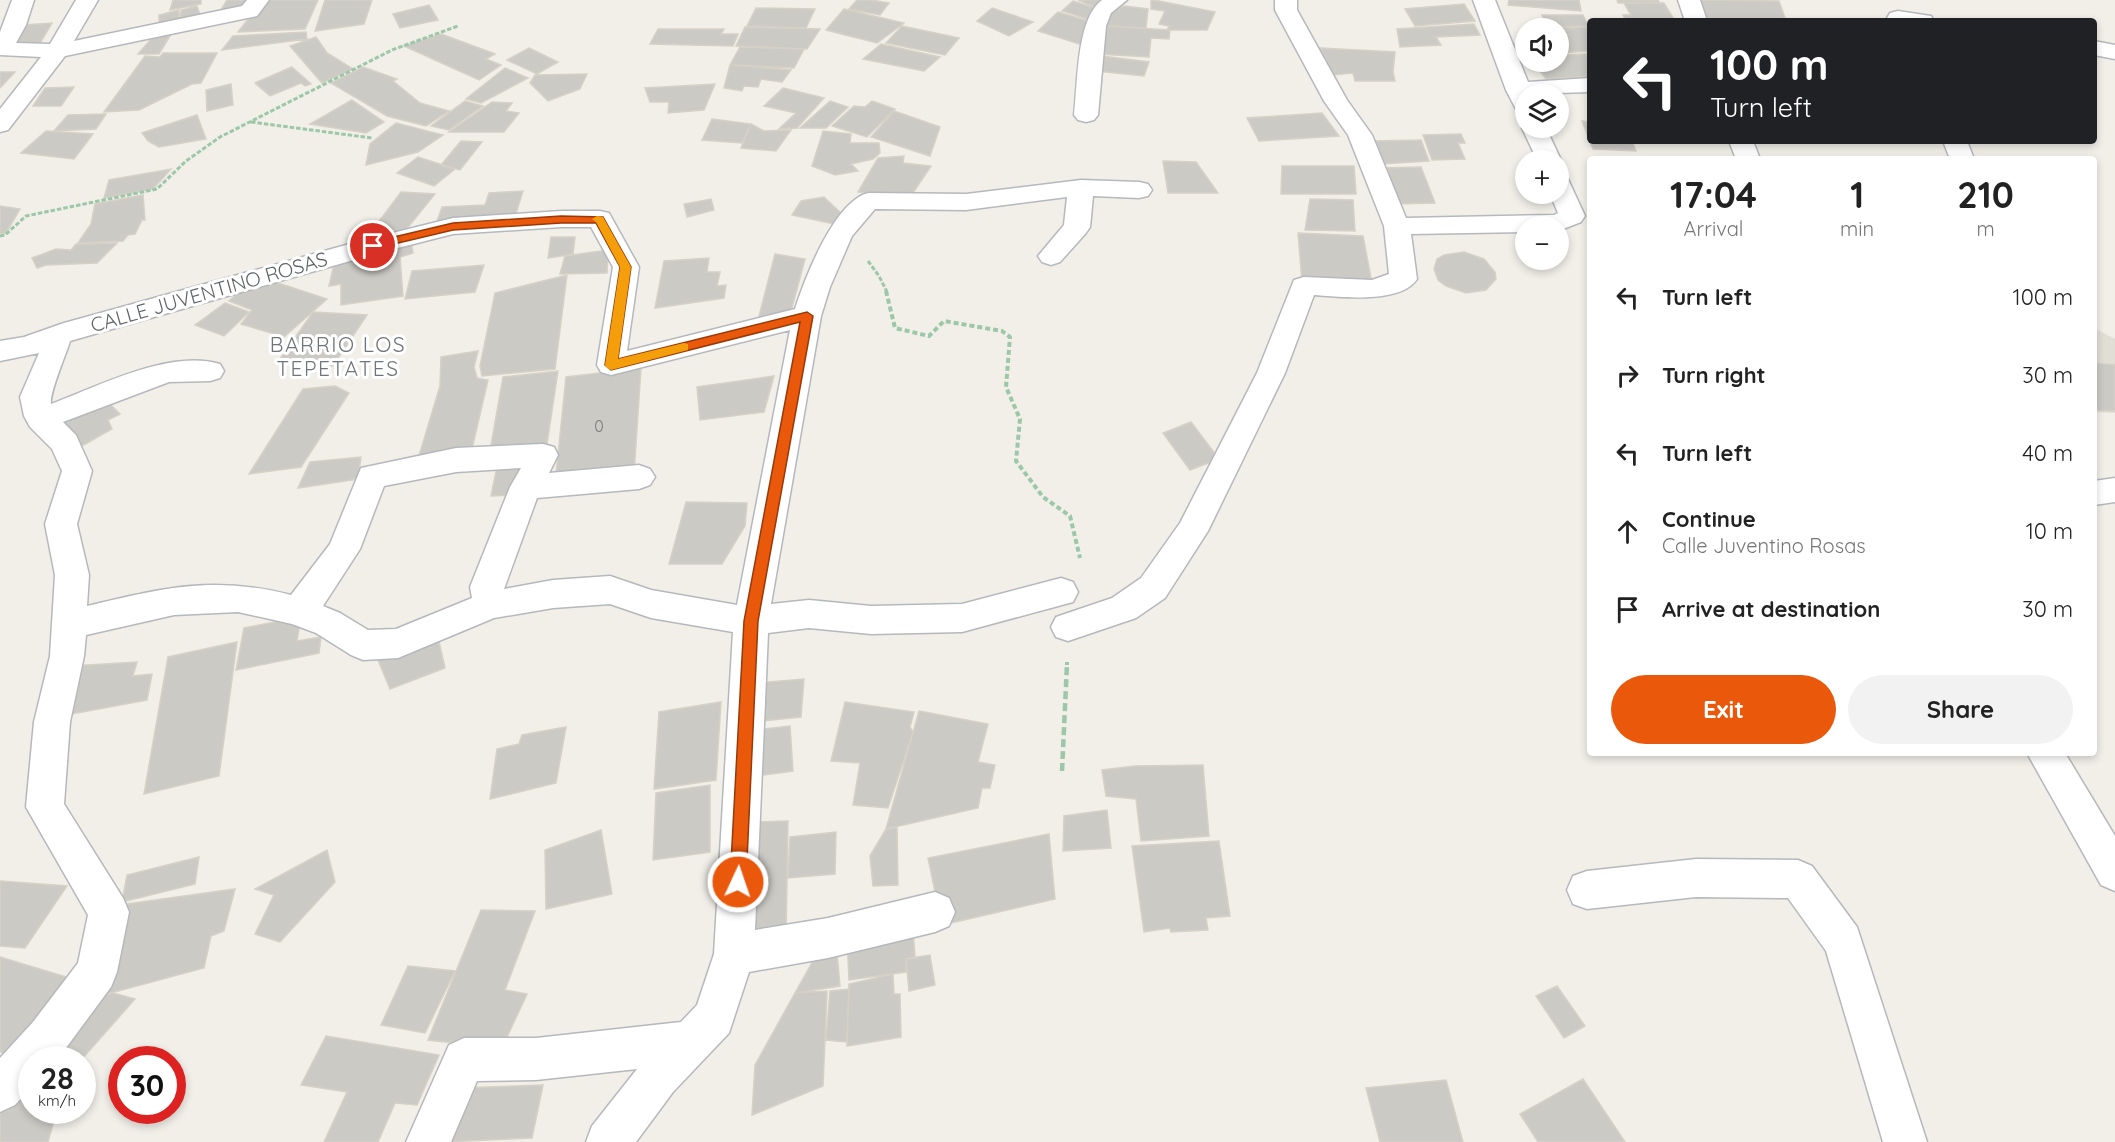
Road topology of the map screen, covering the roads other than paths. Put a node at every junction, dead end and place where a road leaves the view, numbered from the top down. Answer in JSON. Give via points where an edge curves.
{"nodes":[{"id":1,"x":22,"y":0,"type":"edge"},
{"id":2,"x":87,"y":0,"type":"edge"},
{"id":3,"x":258,"y":0,"type":"edge"},
{"id":4,"x":1286,"y":0,"type":"edge"},
{"id":5,"x":1484,"y":0,"type":"edge"},
{"id":6,"x":1689,"y":0,"type":"edge"},
{"id":7,"x":0,"y":2,"type":"edge"},
{"id":8,"x":1109,"y":5,"type":"edge"},
{"id":9,"x":1895,"y":13,"type":"edge"},
{"id":10,"x":1695,"y":18,"type":"edge"},
{"id":11,"x":1912,"y":18,"type":"edge"},
{"id":12,"x":2097,"y":49,"type":"edge"},
{"id":13,"x":57,"y":51,"type":"junction"},
{"id":14,"x":2115,"y":52,"type":"edge"},
{"id":15,"x":1516,"y":84,"type":"edge"},
{"id":16,"x":1587,"y":87,"type":"edge"},
{"id":17,"x":1569,"y":90,"type":"edge"},
{"id":18,"x":10,"y":98,"type":"edge"},
{"id":19,"x":1086,"y":115,"type":"dead end"},
{"id":20,"x":0,"y":125,"type":"edge"},
{"id":21,"x":1081,"y":188,"type":"junction"},
{"id":22,"x":1138,"y":190,"type":"dead end"},
{"id":23,"x":1567,"y":204,"type":"edge"},
{"id":24,"x":1397,"y":226,"type":"junction"},
{"id":25,"x":1051,"y":255,"type":"dead end"},
{"id":26,"x":807,"y":316,"type":"junction"},
{"id":27,"x":58,"y":335,"type":"junction"},
{"id":28,"x":0,"y":351,"type":"edge"},
{"id":29,"x":210,"y":371,"type":"dead end"},
{"id":30,"x":41,"y":419,"type":"junction"},
{"id":31,"x":639,"y":477,"type":"dead end"},
{"id":32,"x":526,"y":487,"type":"junction"},
{"id":33,"x":2115,"y":490,"type":"edge"},
{"id":34,"x":2097,"y":493,"type":"edge"},
{"id":35,"x":1061,"y":592,"type":"dead end"},
{"id":36,"x":490,"y":605,"type":"junction"},
{"id":37,"x":297,"y":611,"type":"junction"},
{"id":38,"x":751,"y":621,"type":"junction"},
{"id":39,"x":69,"y":625,"type":"junction"},
{"id":40,"x":1068,"y":627,"type":"dead end"},
{"id":41,"x":2047,"y":756,"type":"edge"},
{"id":42,"x":2115,"y":872,"type":"edge"},
{"id":43,"x":1587,"y":890,"type":"dead end"},
{"id":44,"x":935,"y":912,"type":"dead end"},
{"id":45,"x":734,"y":954,"type":"junction"},
{"id":46,"x":691,"y":1042,"type":"junction"},
{"id":47,"x":0,"y":1090,"type":"edge"},
{"id":48,"x":428,"y":1142,"type":"edge"},
{"id":49,"x":608,"y":1142,"type":"edge"},
{"id":50,"x":1905,"y":1142,"type":"edge"}],
"edges":[{"from":1,"to":7,"type":"street"},
{"from":1,"to":13,"type":"street","via":[[2,49]]},
{"from":2,"to":13,"type":"street"},
{"from":3,"to":13,"type":"street","via":[[249,11]]},
{"from":4,"to":24,"type":"street","via":[[1286,10],[1336,101],[1360,135]]},
{"from":5,"to":15,"type":"street"},
{"from":6,"to":10,"type":"street"},
{"from":8,"to":19,"type":"street","via":[[1095,26]]},
{"from":9,"to":11,"type":"street"},
{"from":12,"to":14,"type":"street"},
{"from":13,"to":18,"type":"street"},
{"from":16,"to":17,"type":"street"},
{"from":18,"to":20,"type":"street"},
{"from":21,"to":22,"type":"street"},
{"from":21,"to":25,"type":"street","via":[[1077,227]]},
{"from":21,"to":26,"type":"street","via":[[966,202],[868,201],[840,233]]},
{"from":23,"to":24,"type":"street","via":[[1572,216],[1557,223]]},
{"from":24,"to":40,"type":"street","via":[[1403,279],[1374,289],[1304,286],[1271,373],[1192,531],[1153,588],[1124,608]]},
{"from":26,"to":27,"type":"street","name":"CALLE JUVENTINO ROSAS","via":[[611,365],[626,267],[600,219],[561,219],[453,226]]},
{"from":26,"to":38,"type":"street"},
{"from":27,"to":28,"type":"street","name":"CALLE JUVENTINO ROSAS"},
{"from":27,"to":30,"type":"street","via":[[35,397]]},
{"from":29,"to":30,"type":"street","via":[[166,372]]},
{"from":30,"to":39,"type":"street","via":[[65,443],[77,471],[61,524],[72,575]]},
{"from":31,"to":32,"type":"street"},
{"from":32,"to":36,"type":"street","via":[[487,586]]},
{"from":32,"to":37,"type":"street","via":[[543,455],[456,460],[372,476],[344,549]]},
{"from":33,"to":34,"type":"street"},
{"from":35,"to":38,"type":"street","via":[[962,618],[871,620],[809,614]]},
{"from":36,"to":37,"type":"street","via":[[398,643],[363,645],[328,623]]},
{"from":36,"to":38,"type":"street","via":[[553,594],[610,590],[651,604]]},
{"from":37,"to":39,"type":"street","via":[[238,598],[193,600]]},
{"from":38,"to":45,"type":"street"},
{"from":39,"to":47,"type":"street","via":[[67,656],[52,722],[45,807],[109,912],[96,972],[48,1037]]},
{"from":41,"to":42,"type":"street"},
{"from":43,"to":50,"type":"street","via":[[1696,878],[1798,879],[1843,941]]},
{"from":44,"to":45,"type":"street","via":[[828,938]]},
{"from":45,"to":46,"type":"street","via":[[714,1018]]},
{"from":46,"to":48,"type":"street","via":[[536,1059],[464,1060]]},
{"from":46,"to":49,"type":"street","via":[[658,1077]]}]}
